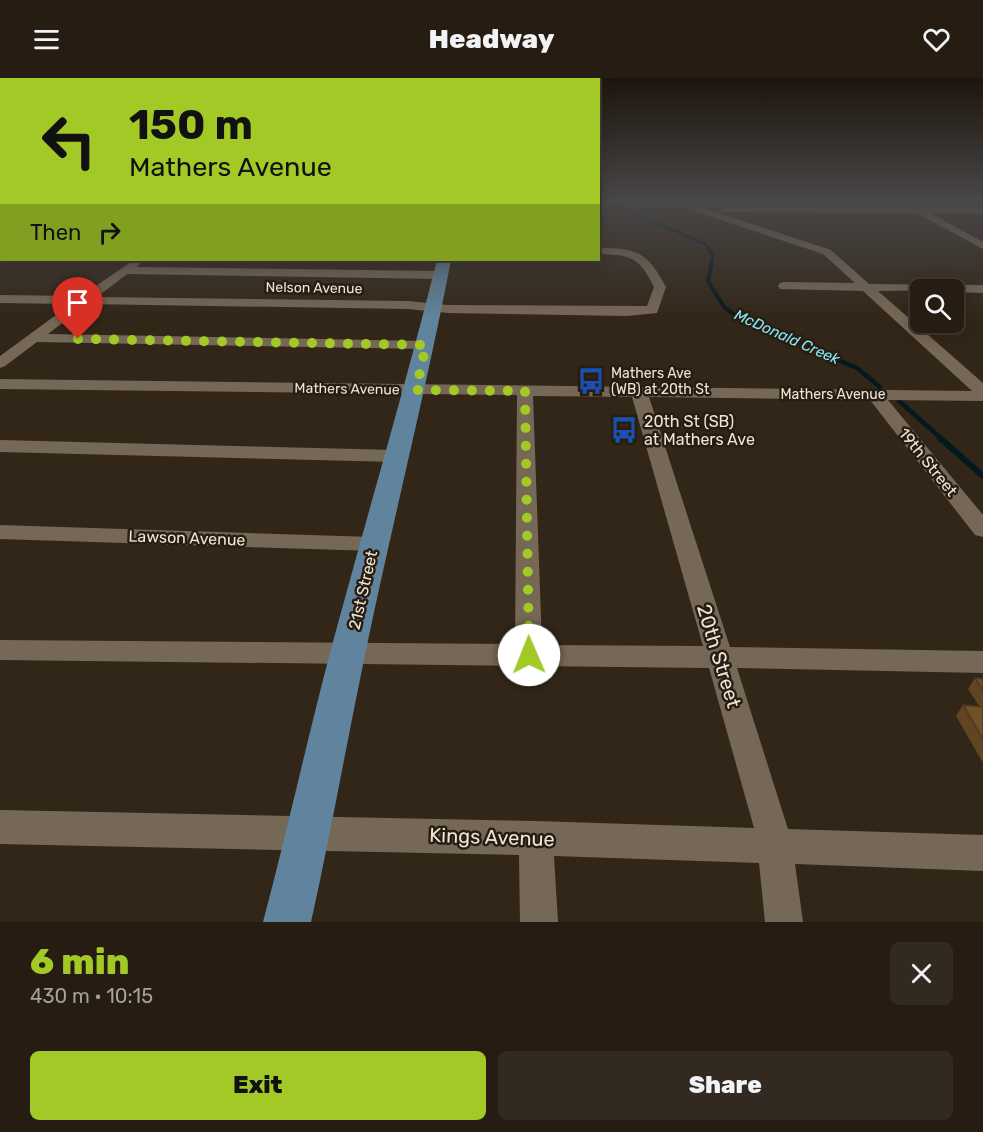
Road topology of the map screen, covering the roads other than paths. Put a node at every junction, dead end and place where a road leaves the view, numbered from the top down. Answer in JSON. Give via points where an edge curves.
{"nodes":[{"id":1,"x":792,"y":240,"type":"edge"},
{"id":2,"x":600,"y":251,"type":"edge"},
{"id":3,"x":138,"y":261,"type":"edge"},
{"id":4,"x":442,"y":267,"type":"edge"},
{"id":5,"x":124,"y":270,"type":"junction"},
{"id":6,"x":784,"y":286,"type":"dead end"},
{"id":7,"x":869,"y":288,"type":"junction"},
{"id":8,"x":983,"y":289,"type":"edge"},
{"id":9,"x":0,"y":299,"type":"edge"},
{"id":10,"x":83,"y":300,"type":"junction"},
{"id":11,"x":435,"y":308,"type":"junction"},
{"id":12,"x":32,"y":338,"type":"junction"},
{"id":13,"x":426,"y":345,"type":"junction"},
{"id":14,"x":0,"y":363,"type":"edge"},
{"id":15,"x":0,"y":384,"type":"edge"},
{"id":16,"x":416,"y":390,"type":"junction"},
{"id":17,"x":525,"y":391,"type":"junction"},
{"id":18,"x":639,"y":392,"type":"junction"},
{"id":19,"x":874,"y":394,"type":"junction"},
{"id":20,"x":983,"y":394,"type":"edge"},
{"id":21,"x":0,"y":446,"type":"edge"},
{"id":22,"x":396,"y":456,"type":"junction"},
{"id":23,"x":983,"y":530,"type":"edge"},
{"id":24,"x":0,"y":532,"type":"edge"},
{"id":25,"x":374,"y":544,"type":"junction"},
{"id":26,"x":0,"y":650,"type":"edge"},
{"id":27,"x":348,"y":652,"type":"junction"},
{"id":28,"x":529,"y":655,"type":"junction"},
{"id":29,"x":720,"y":657,"type":"junction"},
{"id":30,"x":983,"y":663,"type":"edge"},
{"id":31,"x":0,"y":827,"type":"edge"},
{"id":32,"x":309,"y":832,"type":"junction"},
{"id":33,"x":536,"y":838,"type":"junction"},
{"id":34,"x":775,"y":847,"type":"junction"},
{"id":35,"x":983,"y":853,"type":"edge"},
{"id":36,"x":287,"y":922,"type":"edge"},
{"id":37,"x":539,"y":922,"type":"edge"},
{"id":38,"x":784,"y":922,"type":"edge"}],
"edges":[{"from":1,"to":7,"type":"street","via":[[827,252]]},
{"from":2,"to":11,"type":"street","name":"Nelson Avenue","via":[[630,251],[648,262],[660,287],[652,310]]},
{"from":3,"to":5,"type":"street"},
{"from":4,"to":5,"type":"street"},
{"from":4,"to":11,"type":"main road","name":"21st Street"},
{"from":5,"to":10,"type":"street"},
{"from":6,"to":7,"type":"street"},
{"from":7,"to":8,"type":"street"},
{"from":7,"to":20,"type":"street"},
{"from":9,"to":10,"type":"street","name":"Nelson Avenue"},
{"from":10,"to":11,"type":"street","name":"Nelson Avenue"},
{"from":10,"to":12,"type":"street"},
{"from":11,"to":13,"type":"main road","name":"21st Street"},
{"from":12,"to":13,"type":"street"},
{"from":12,"to":14,"type":"street"},
{"from":13,"to":16,"type":"main road","name":"21st Street"},
{"from":15,"to":16,"type":"street","name":"Mathers Avenue"},
{"from":16,"to":17,"type":"street","name":"Mathers Avenue"},
{"from":16,"to":22,"type":"main road","name":"21st Street"},
{"from":17,"to":18,"type":"street","name":"Mathers Avenue"},
{"from":17,"to":28,"type":"street"},
{"from":18,"to":19,"type":"street","name":"Mathers Avenue"},
{"from":18,"to":29,"type":"street","name":"20th Street"},
{"from":19,"to":20,"type":"street","name":"Mathers Avenue"},
{"from":19,"to":23,"type":"street","name":"19th Street"},
{"from":21,"to":22,"type":"street"},
{"from":22,"to":25,"type":"main road","name":"21st Street"},
{"from":24,"to":25,"type":"street","name":"Lawson Avenue"},
{"from":25,"to":27,"type":"main road","name":"21st Street"},
{"from":26,"to":27,"type":"street"},
{"from":27,"to":28,"type":"street"},
{"from":27,"to":32,"type":"main road","name":"21st Street"},
{"from":28,"to":29,"type":"street"},
{"from":29,"to":30,"type":"street"},
{"from":29,"to":34,"type":"street","name":"20th Street"},
{"from":31,"to":32,"type":"street","name":"Kings Avenue"},
{"from":32,"to":33,"type":"street","name":"Kings Avenue"},
{"from":32,"to":36,"type":"main road","name":"21st Street"},
{"from":33,"to":34,"type":"street","name":"Kings Avenue"},
{"from":33,"to":37,"type":"street"},
{"from":34,"to":35,"type":"street","name":"Kings Avenue"},
{"from":34,"to":38,"type":"street","name":"20th Street"}]}
